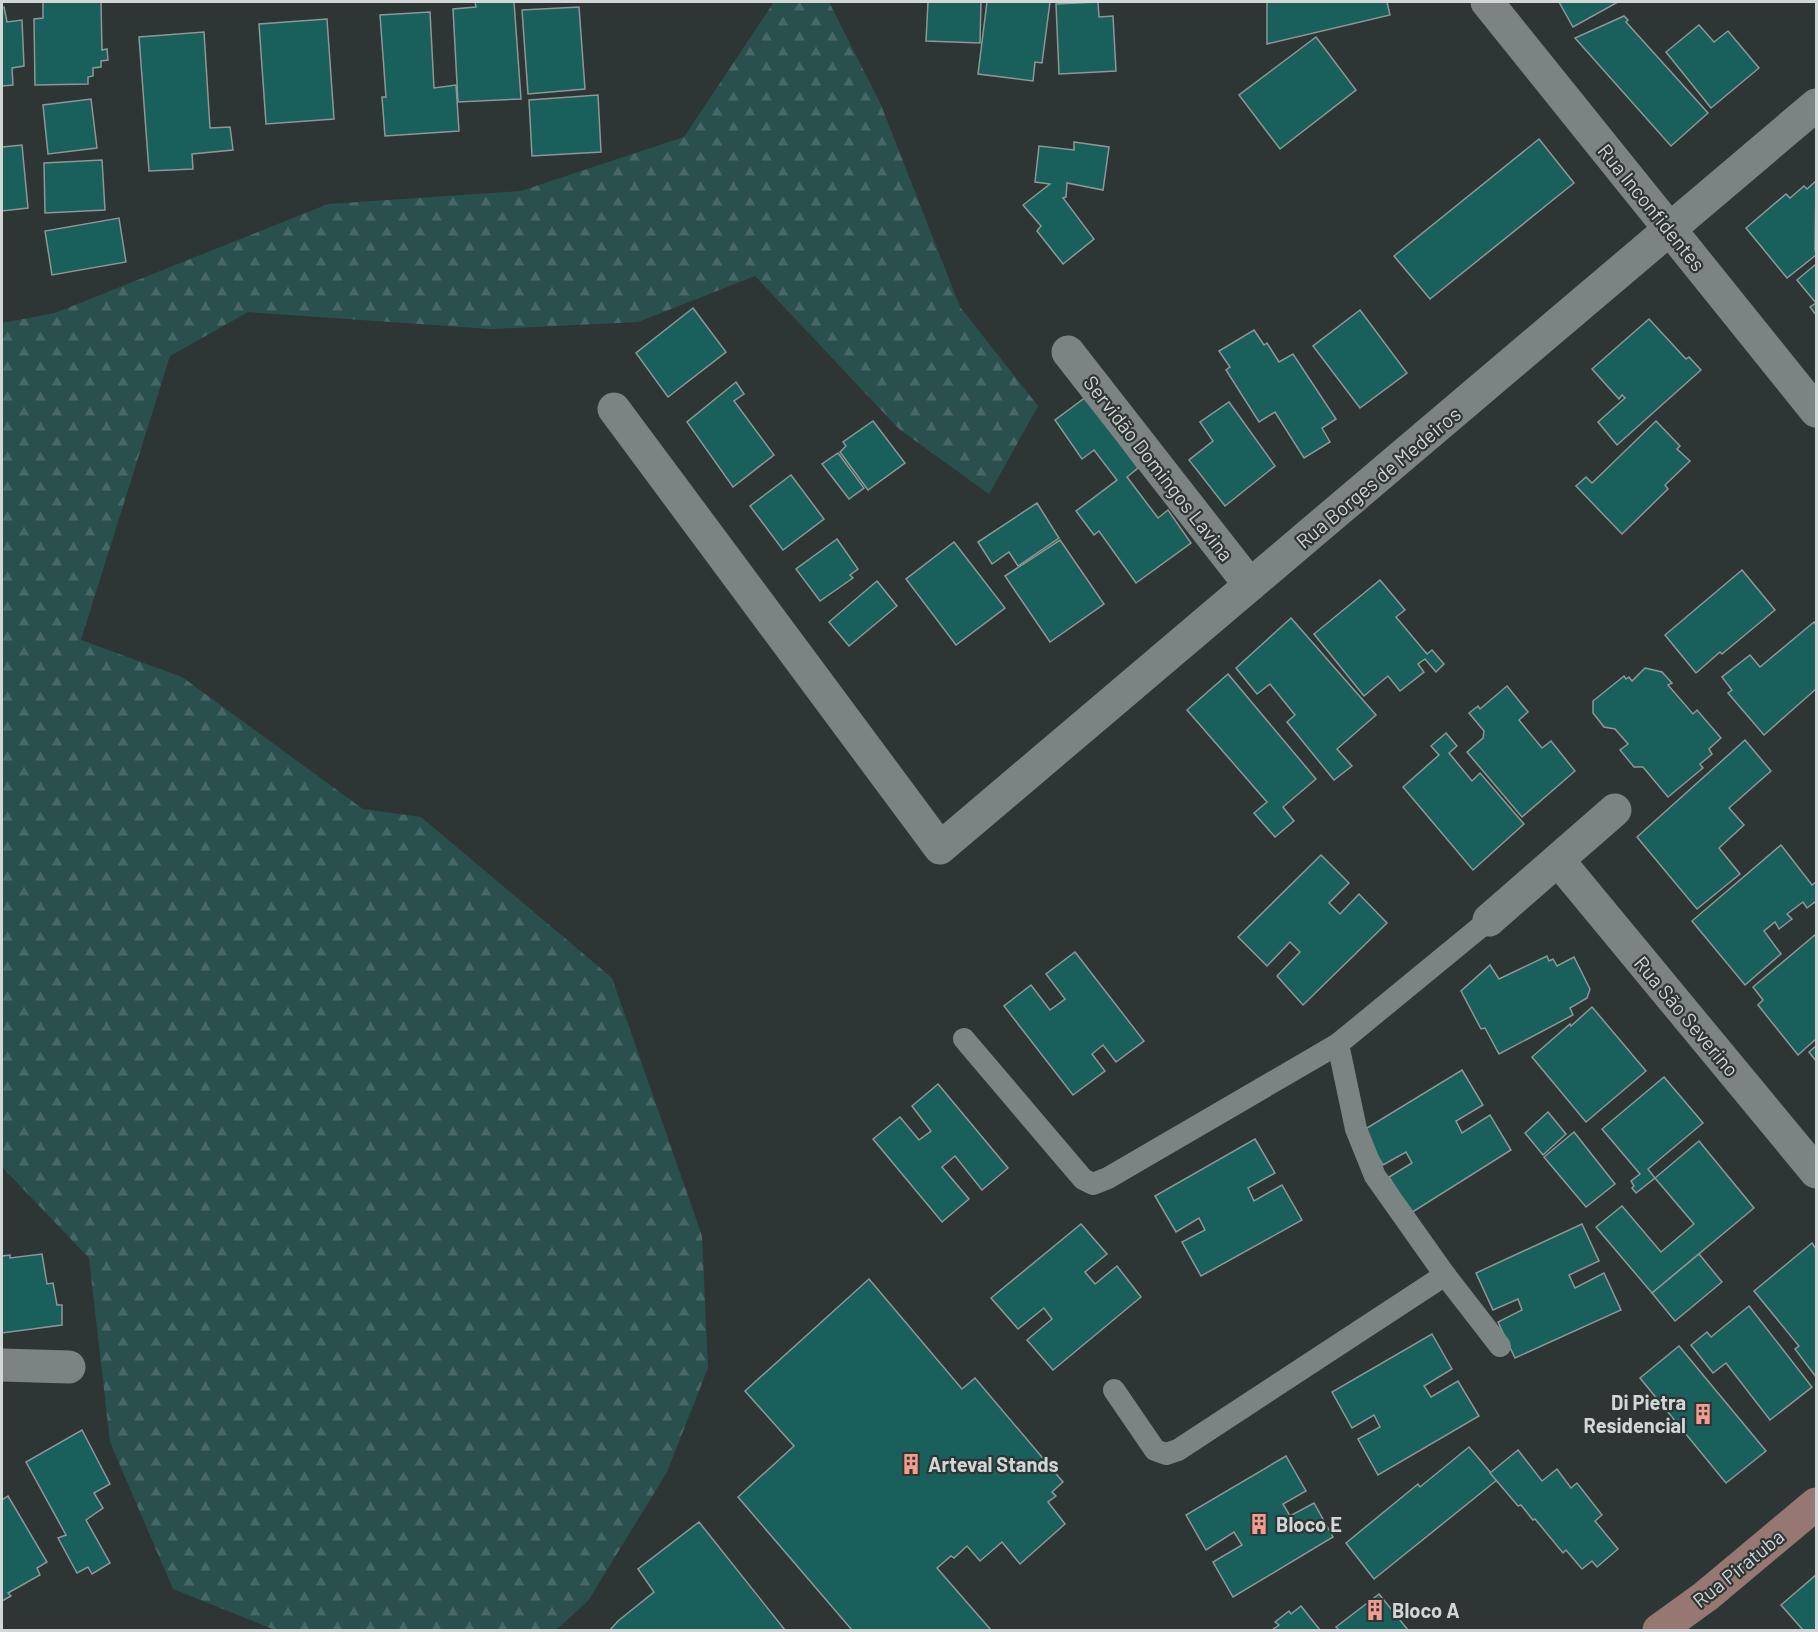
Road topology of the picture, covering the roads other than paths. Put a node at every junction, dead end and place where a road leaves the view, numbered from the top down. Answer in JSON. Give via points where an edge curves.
{"nodes":[{"id":1,"x":1487,"y":2,"type":"edge"},
{"id":2,"x":1816,"y":105,"type":"edge"},
{"id":3,"x":1670,"y":229,"type":"junction"},
{"id":4,"x":1068,"y":352,"type":"dead end"},
{"id":5,"x":614,"y":409,"type":"dead end"},
{"id":6,"x":1816,"y":411,"type":"edge"},
{"id":7,"x":1250,"y":585,"type":"junction"},
{"id":8,"x":1615,"y":810,"type":"dead end"},
{"id":9,"x":1558,"y":860,"type":"junction"},
{"id":10,"x":1489,"y":920,"type":"joint"},
{"id":11,"x":964,"y":1039,"type":"dead end"},
{"id":12,"x":1338,"y":1044,"type":"junction"},
{"id":13,"x":1816,"y":1172,"type":"edge"},
{"id":14,"x":1445,"y":1275,"type":"junction"},
{"id":15,"x":1500,"y":1346,"type":"dead end"},
{"id":16,"x":2,"y":1365,"type":"edge"},
{"id":17,"x":69,"y":1367,"type":"dead end"},
{"id":18,"x":1114,"y":1390,"type":"dead end"},
{"id":19,"x":1816,"y":1504,"type":"edge"},
{"id":20,"x":1659,"y":1630,"type":"edge"}],
"edges":[{"from":1,"to":3,"type":"street","name":"Rua Inconfidentes"},
{"from":2,"to":3,"type":"street","name":"Rua Borges de Medeiros"},
{"from":3,"to":6,"type":"street","name":"Rua Inconfidentes"},
{"from":3,"to":7,"type":"street","name":"Rua Borges de Medeiros"},
{"from":4,"to":7,"type":"street","name":"Servidão Domingos Lavina"},
{"from":5,"to":7,"type":"street","name":"Rua Borges de Medeiros","via":[[940,848]]},
{"from":8,"to":9,"type":"street"},
{"from":9,"to":10,"type":"street"},
{"from":9,"to":13,"type":"street","name":"Rua São Severino"},
{"from":10,"to":12,"type":"lane"},
{"from":11,"to":12,"type":"lane","via":[[1083,1179],[1092,1184]]},
{"from":12,"to":14,"type":"lane","via":[[1356,1130],[1376,1176]]},
{"from":14,"to":15,"type":"lane"},
{"from":14,"to":18,"type":"lane","via":[[1172,1452],[1155,1450]]},
{"from":16,"to":17,"type":"street"},
{"from":19,"to":20,"type":"main road","name":"Rua Piratuba"}]}
